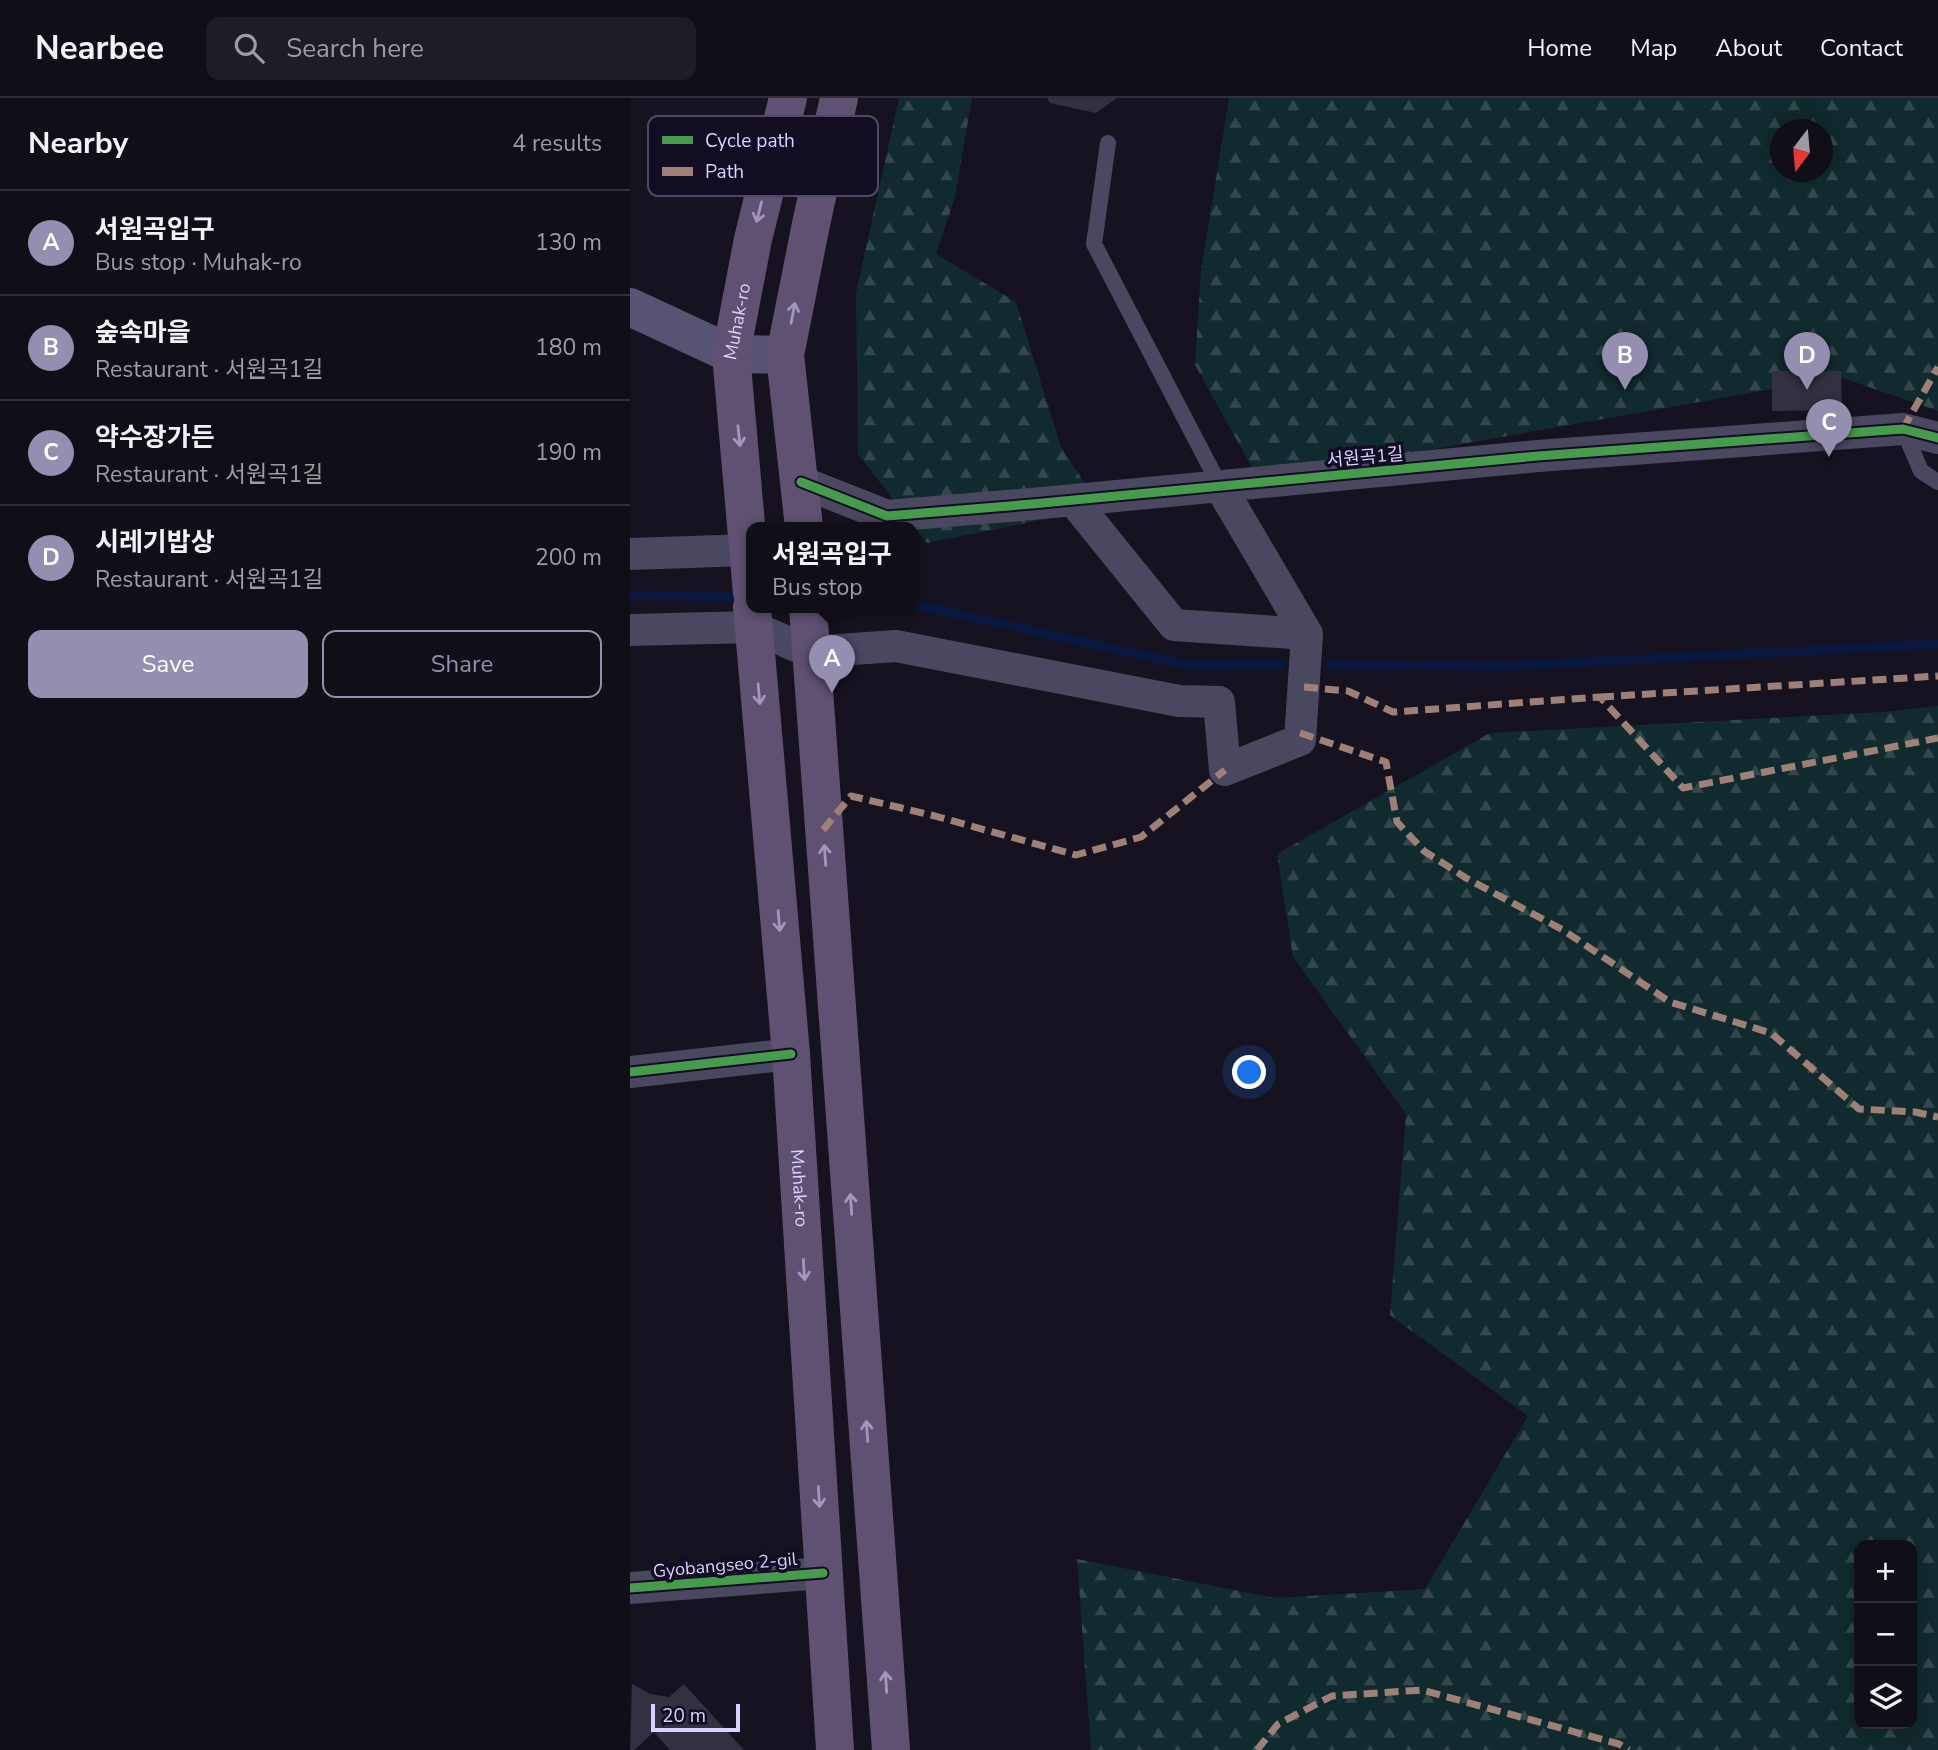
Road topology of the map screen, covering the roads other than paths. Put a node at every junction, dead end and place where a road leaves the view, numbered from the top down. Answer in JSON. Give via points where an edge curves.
{"nodes":[{"id":1,"x":788,"y":98,"type":"edge"},
{"id":2,"x":839,"y":98,"type":"edge"},
{"id":3,"x":784,"y":116,"type":"edge"},
{"id":4,"x":835,"y":116,"type":"edge"},
{"id":5,"x":1108,"y":143,"type":"dead end"},
{"id":6,"x":764,"y":196,"type":"edge"},
{"id":7,"x":817,"y":196,"type":"edge"},
{"id":8,"x":630,"y":307,"type":"edge"},
{"id":9,"x":731,"y":354,"type":"junction"},
{"id":10,"x":785,"y":355,"type":"junction"},
{"id":11,"x":1903,"y":429,"type":"junction"},
{"id":12,"x":1938,"y":439,"type":"edge"},
{"id":13,"x":801,"y":482,"type":"junction"},
{"id":14,"x":1938,"y":482,"type":"edge"},
{"id":15,"x":1220,"y":486,"type":"junction"},
{"id":16,"x":1073,"y":500,"type":"junction"},
{"id":17,"x":747,"y":522,"type":"edge"},
{"id":18,"x":804,"y":522,"type":"edge"},
{"id":19,"x":746,"y":550,"type":"edge"},
{"id":20,"x":630,"y":554,"type":"edge"},
{"id":21,"x":746,"y":610,"type":"edge"},
{"id":22,"x":752,"y":613,"type":"edge"},
{"id":23,"x":757,"y":613,"type":"edge"},
{"id":24,"x":808,"y":613,"type":"edge"},
{"id":25,"x":630,"y":630,"type":"edge"},
{"id":26,"x":1307,"y":634,"type":"junction"},
{"id":27,"x":810,"y":652,"type":"junction"},
{"id":28,"x":791,"y":1054,"type":"junction"},
{"id":29,"x":630,"y":1072,"type":"edge"},
{"id":30,"x":823,"y":1573,"type":"junction"},
{"id":31,"x":630,"y":1588,"type":"edge"},
{"id":32,"x":835,"y":1750,"type":"edge"},
{"id":33,"x":891,"y":1750,"type":"edge"}],
"edges":[{"from":1,"to":3,"type":"main road","name":"Muhak-ro","one_way":true},
{"from":4,"to":2,"type":"main road","one_way":true},
{"from":5,"to":15,"type":"lane","via":[[1094,244]]},
{"from":6,"to":9,"type":"main road","name":"Muhak-ro","one_way":true},
{"from":10,"to":7,"type":"main road","one_way":true},
{"from":8,"to":9,"type":"main road"},
{"from":9,"to":10,"type":"main road"},
{"from":9,"to":17,"type":"main road","name":"Muhak-ro","one_way":true},
{"from":10,"to":13,"type":"main road"},
{"from":11,"to":12,"type":"street","name":"서원곡1길"},
{"from":11,"to":14,"type":"lane","via":[[1921,471]]},
{"from":11,"to":15,"type":"street","name":"서원곡1길"},
{"from":13,"to":16,"type":"street","name":"서원곡1길","via":[[887,516]]},
{"from":13,"to":18,"type":"main road"},
{"from":15,"to":16,"type":"street","name":"서원곡1길"},
{"from":15,"to":26,"type":"street"},
{"from":16,"to":26,"type":"street","via":[[1174,625]]},
{"from":19,"to":20,"type":"street"},
{"from":21,"to":25,"type":"street"},
{"from":22,"to":28,"type":"main road","name":"Muhak-ro","one_way":true},
{"from":23,"to":27,"type":"street"},
{"from":24,"to":27,"type":"main road"},
{"from":26,"to":27,"type":"street","via":[[1300,740],[1225,769],[1219,702],[1180,701],[896,646]]},
{"from":33,"to":27,"type":"main road","one_way":true},
{"from":28,"to":29,"type":"street"},
{"from":28,"to":30,"type":"main road","name":"Muhak-ro","one_way":true},
{"from":30,"to":31,"type":"street","name":"Gyobangseo 2-gil"},
{"from":30,"to":32,"type":"main road","name":"Muhak-ro"}]}
